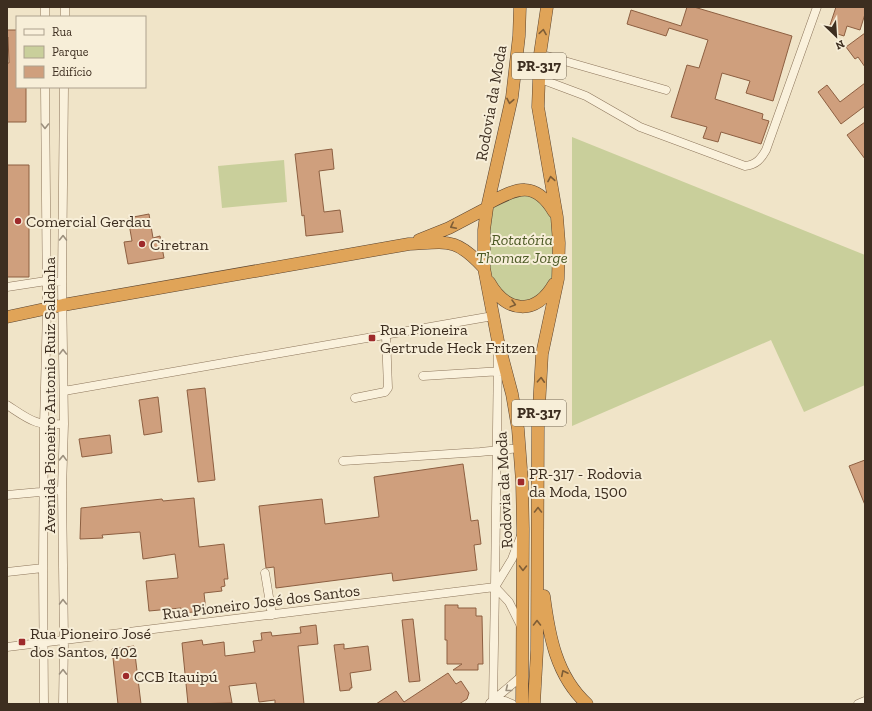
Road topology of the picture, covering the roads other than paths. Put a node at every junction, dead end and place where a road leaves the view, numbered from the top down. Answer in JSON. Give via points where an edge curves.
{"nodes":[{"id":1,"x":520,"y":7,"type":"edge"},
{"id":2,"x":547,"y":7,"type":"edge"},
{"id":3,"x":817,"y":7,"type":"edge"},
{"id":4,"x":540,"y":54,"type":"junction"},
{"id":5,"x":538,"y":78,"type":"junction"},
{"id":6,"x":45,"y":88,"type":"edge"},
{"id":7,"x":64,"y":88,"type":"edge"},
{"id":8,"x":666,"y":90,"type":"dead end"},
{"id":9,"x":488,"y":206,"type":"junction"},
{"id":10,"x":557,"y":217,"type":"junction"},
{"id":11,"x":409,"y":244,"type":"junction"},
{"id":12,"x":485,"y":273,"type":"junction"},
{"id":13,"x":558,"y":279,"type":"junction"},
{"id":14,"x":46,"y":281,"type":"junction"},
{"id":15,"x":62,"y":282,"type":"junction"},
{"id":16,"x":7,"y":287,"type":"edge"},
{"id":17,"x":63,"y":305,"type":"junction"},
{"id":18,"x":47,"y":309,"type":"junction"},
{"id":19,"x":493,"y":316,"type":"junction"},
{"id":20,"x":7,"y":317,"type":"edge"},
{"id":21,"x":386,"y":335,"type":"junction"},
{"id":22,"x":502,"y":371,"type":"junction"},
{"id":23,"x":423,"y":376,"type":"dead end"},
{"id":24,"x":64,"y":391,"type":"junction"},
{"id":25,"x":355,"y":398,"type":"dead end"},
{"id":26,"x":7,"y":405,"type":"edge"},
{"id":27,"x":64,"y":424,"type":"junction"},
{"id":28,"x":44,"y":425,"type":"junction"},
{"id":29,"x":520,"y":448,"type":"junction"},
{"id":30,"x":497,"y":451,"type":"junction"},
{"id":31,"x":343,"y":461,"type":"dead end"},
{"id":32,"x":62,"y":490,"type":"junction"},
{"id":33,"x":43,"y":491,"type":"junction"},
{"id":34,"x":7,"y":495,"type":"edge"},
{"id":35,"x":523,"y":529,"type":"junction"},
{"id":36,"x":538,"y":549,"type":"junction"},
{"id":37,"x":43,"y":568,"type":"junction"},
{"id":38,"x":7,"y":572,"type":"edge"},
{"id":39,"x":266,"y":573,"type":"dead end"},
{"id":40,"x":495,"y":587,"type":"junction"},
{"id":41,"x":272,"y":615,"type":"junction"},
{"id":42,"x":522,"y":628,"type":"junction"},
{"id":43,"x":64,"y":641,"type":"junction"},
{"id":44,"x":45,"y":643,"type":"junction"},
{"id":45,"x":7,"y":648,"type":"edge"},
{"id":46,"x":523,"y":676,"type":"junction"},
{"id":47,"x":865,"y":701,"type":"edge"},
{"id":48,"x":491,"y":702,"type":"edge"},
{"id":49,"x":44,"y":704,"type":"edge"},
{"id":50,"x":63,"y":704,"type":"edge"},
{"id":51,"x":512,"y":704,"type":"edge"},
{"id":52,"x":522,"y":704,"type":"edge"},
{"id":53,"x":534,"y":704,"type":"edge"},
{"id":54,"x":587,"y":704,"type":"edge"},
{"id":55,"x":858,"y":704,"type":"edge"}],
"edges":[{"from":1,"to":9,"type":"highway","name":"Rodovia da Moda","number":"PR-317","one_way":true,"via":[[512,97]]},
{"from":4,"to":2,"type":"highway","number":"PR-317","one_way":true},
{"from":3,"to":5,"type":"street","via":[[766,150],[752,166],[745,166],[640,127],[586,96]]},
{"from":4,"to":5,"type":"highway","number":"PR-317"},
{"from":4,"to":8,"type":"street"},
{"from":10,"to":5,"type":"highway","number":"PR-317","one_way":true,"via":[[538,107]]},
{"from":6,"to":14,"type":"street","name":"Avenida Pioneiro Antonio Ruiz Saldanha","one_way":true},
{"from":15,"to":7,"type":"street","name":"Avenida Pioneiro Antonio Ruiz Saldanha","one_way":true},
{"from":9,"to":10,"type":"highway","via":[[513,191],[528,190],[548,201]]},
{"from":9,"to":11,"type":"highway","one_way":true,"via":[[449,228]]},
{"from":9,"to":12,"type":"highway","number":"PR-317","via":[[484,230]]},
{"from":10,"to":13,"type":"highway","number":"PR-317"},
{"from":11,"to":12,"type":"highway","via":[[444,242],[459,246],[471,254]]},
{"from":11,"to":17,"type":"highway"},
{"from":12,"to":13,"type":"highway","one_way":true,"via":[[494,290],[505,302],[516,306],[528,306],[538,302],[548,294]]},
{"from":12,"to":19,"type":"highway","name":"Rodovia da Moda","number":"PR-317"},
{"from":36,"to":13,"type":"highway","name":"Rodovia da Moda","number":"PR-317","one_way":true,"via":[[538,425],[542,354]]},
{"from":14,"to":15,"type":"street"},
{"from":14,"to":16,"type":"street"},
{"from":14,"to":18,"type":"street","name":"Avenida Pioneiro Antonio Ruiz Saldanha"},
{"from":15,"to":17,"type":"street","name":"Avenida Pioneiro Antonio Ruiz Saldanha"},
{"from":17,"to":18,"type":"highway"},
{"from":24,"to":17,"type":"street","name":"Avenida Pioneiro Antonio Ruiz Saldanha","one_way":true},
{"from":18,"to":20,"type":"highway"},
{"from":18,"to":28,"type":"street","name":"Avenida Pioneiro Antonio Ruiz Saldanha"},
{"from":19,"to":21,"type":"street"},
{"from":19,"to":22,"type":"highway","name":"Rodovia da Moda","number":"PR-317"},
{"from":21,"to":24,"type":"street"},
{"from":21,"to":25,"type":"street","via":[[388,388],[385,392]]},
{"from":22,"to":23,"type":"street"},
{"from":22,"to":29,"type":"highway","name":"Rodovia da Moda","number":"PR-317","via":[[512,394]]},
{"from":22,"to":30,"type":"street"},
{"from":24,"to":27,"type":"street","name":"Avenida Pioneiro Antonio Ruiz Saldanha"},
{"from":26,"to":28,"type":"street","via":[[33,422]]},
{"from":27,"to":28,"type":"street"},
{"from":32,"to":27,"type":"street","name":"Avenida Pioneiro Antonio Ruiz Saldanha","one_way":true},
{"from":28,"to":33,"type":"street","name":"Avenida Pioneiro Antonio Ruiz Saldanha"},
{"from":29,"to":30,"type":"street"},
{"from":29,"to":35,"type":"highway","name":"Rodovia da Moda","number":"PR-317"},
{"from":30,"to":31,"type":"street"},
{"from":30,"to":40,"type":"street"},
{"from":32,"to":33,"type":"street"},
{"from":43,"to":32,"type":"street","name":"Avenida Pioneiro Antonio Ruiz Saldanha","one_way":true},
{"from":33,"to":34,"type":"street"},
{"from":33,"to":37,"type":"street","name":"Avenida Pioneiro Antonio Ruiz Saldanha"},
{"from":35,"to":40,"type":"street","via":[[512,559]]},
{"from":35,"to":42,"type":"highway","name":"Rodovia da Moda","number":"PR-317","one_way":true},
{"from":53,"to":36,"type":"highway","name":"Rodovia da Moda","number":"PR-317","one_way":true},
{"from":54,"to":36,"type":"highway","one_way":true,"via":[[567,679],[554,652]]},
{"from":37,"to":38,"type":"street"},
{"from":37,"to":44,"type":"street","name":"Avenida Pioneiro Antonio Ruiz Saldanha"},
{"from":39,"to":41,"type":"street"},
{"from":40,"to":41,"type":"street","name":"Rua Pioneiro José dos Santos"},
{"from":40,"to":42,"type":"street","via":[[509,602]]},
{"from":40,"to":48,"type":"street"},
{"from":41,"to":43,"type":"street","name":"Rua Pioneiro José dos Santos"},
{"from":42,"to":46,"type":"highway","name":"Rodovia da Moda","number":"PR-317"},
{"from":43,"to":44,"type":"street","name":"Rua Pioneiro José dos Santos"},
{"from":50,"to":43,"type":"street","name":"Avenida Pioneiro Antonio Ruiz Saldanha","one_way":true},
{"from":44,"to":45,"type":"street","name":"Rua Pioneiro José dos Santos"},
{"from":44,"to":49,"type":"street","name":"Avenida Pioneiro Antonio Ruiz Saldanha"},
{"from":46,"to":48,"type":"street","one_way":true},
{"from":46,"to":52,"type":"highway","name":"Rodovia da Moda","number":"PR-317"},
{"from":47,"to":55,"type":"street"},
{"from":48,"to":51,"type":"street","via":[[505,701]]}]}
